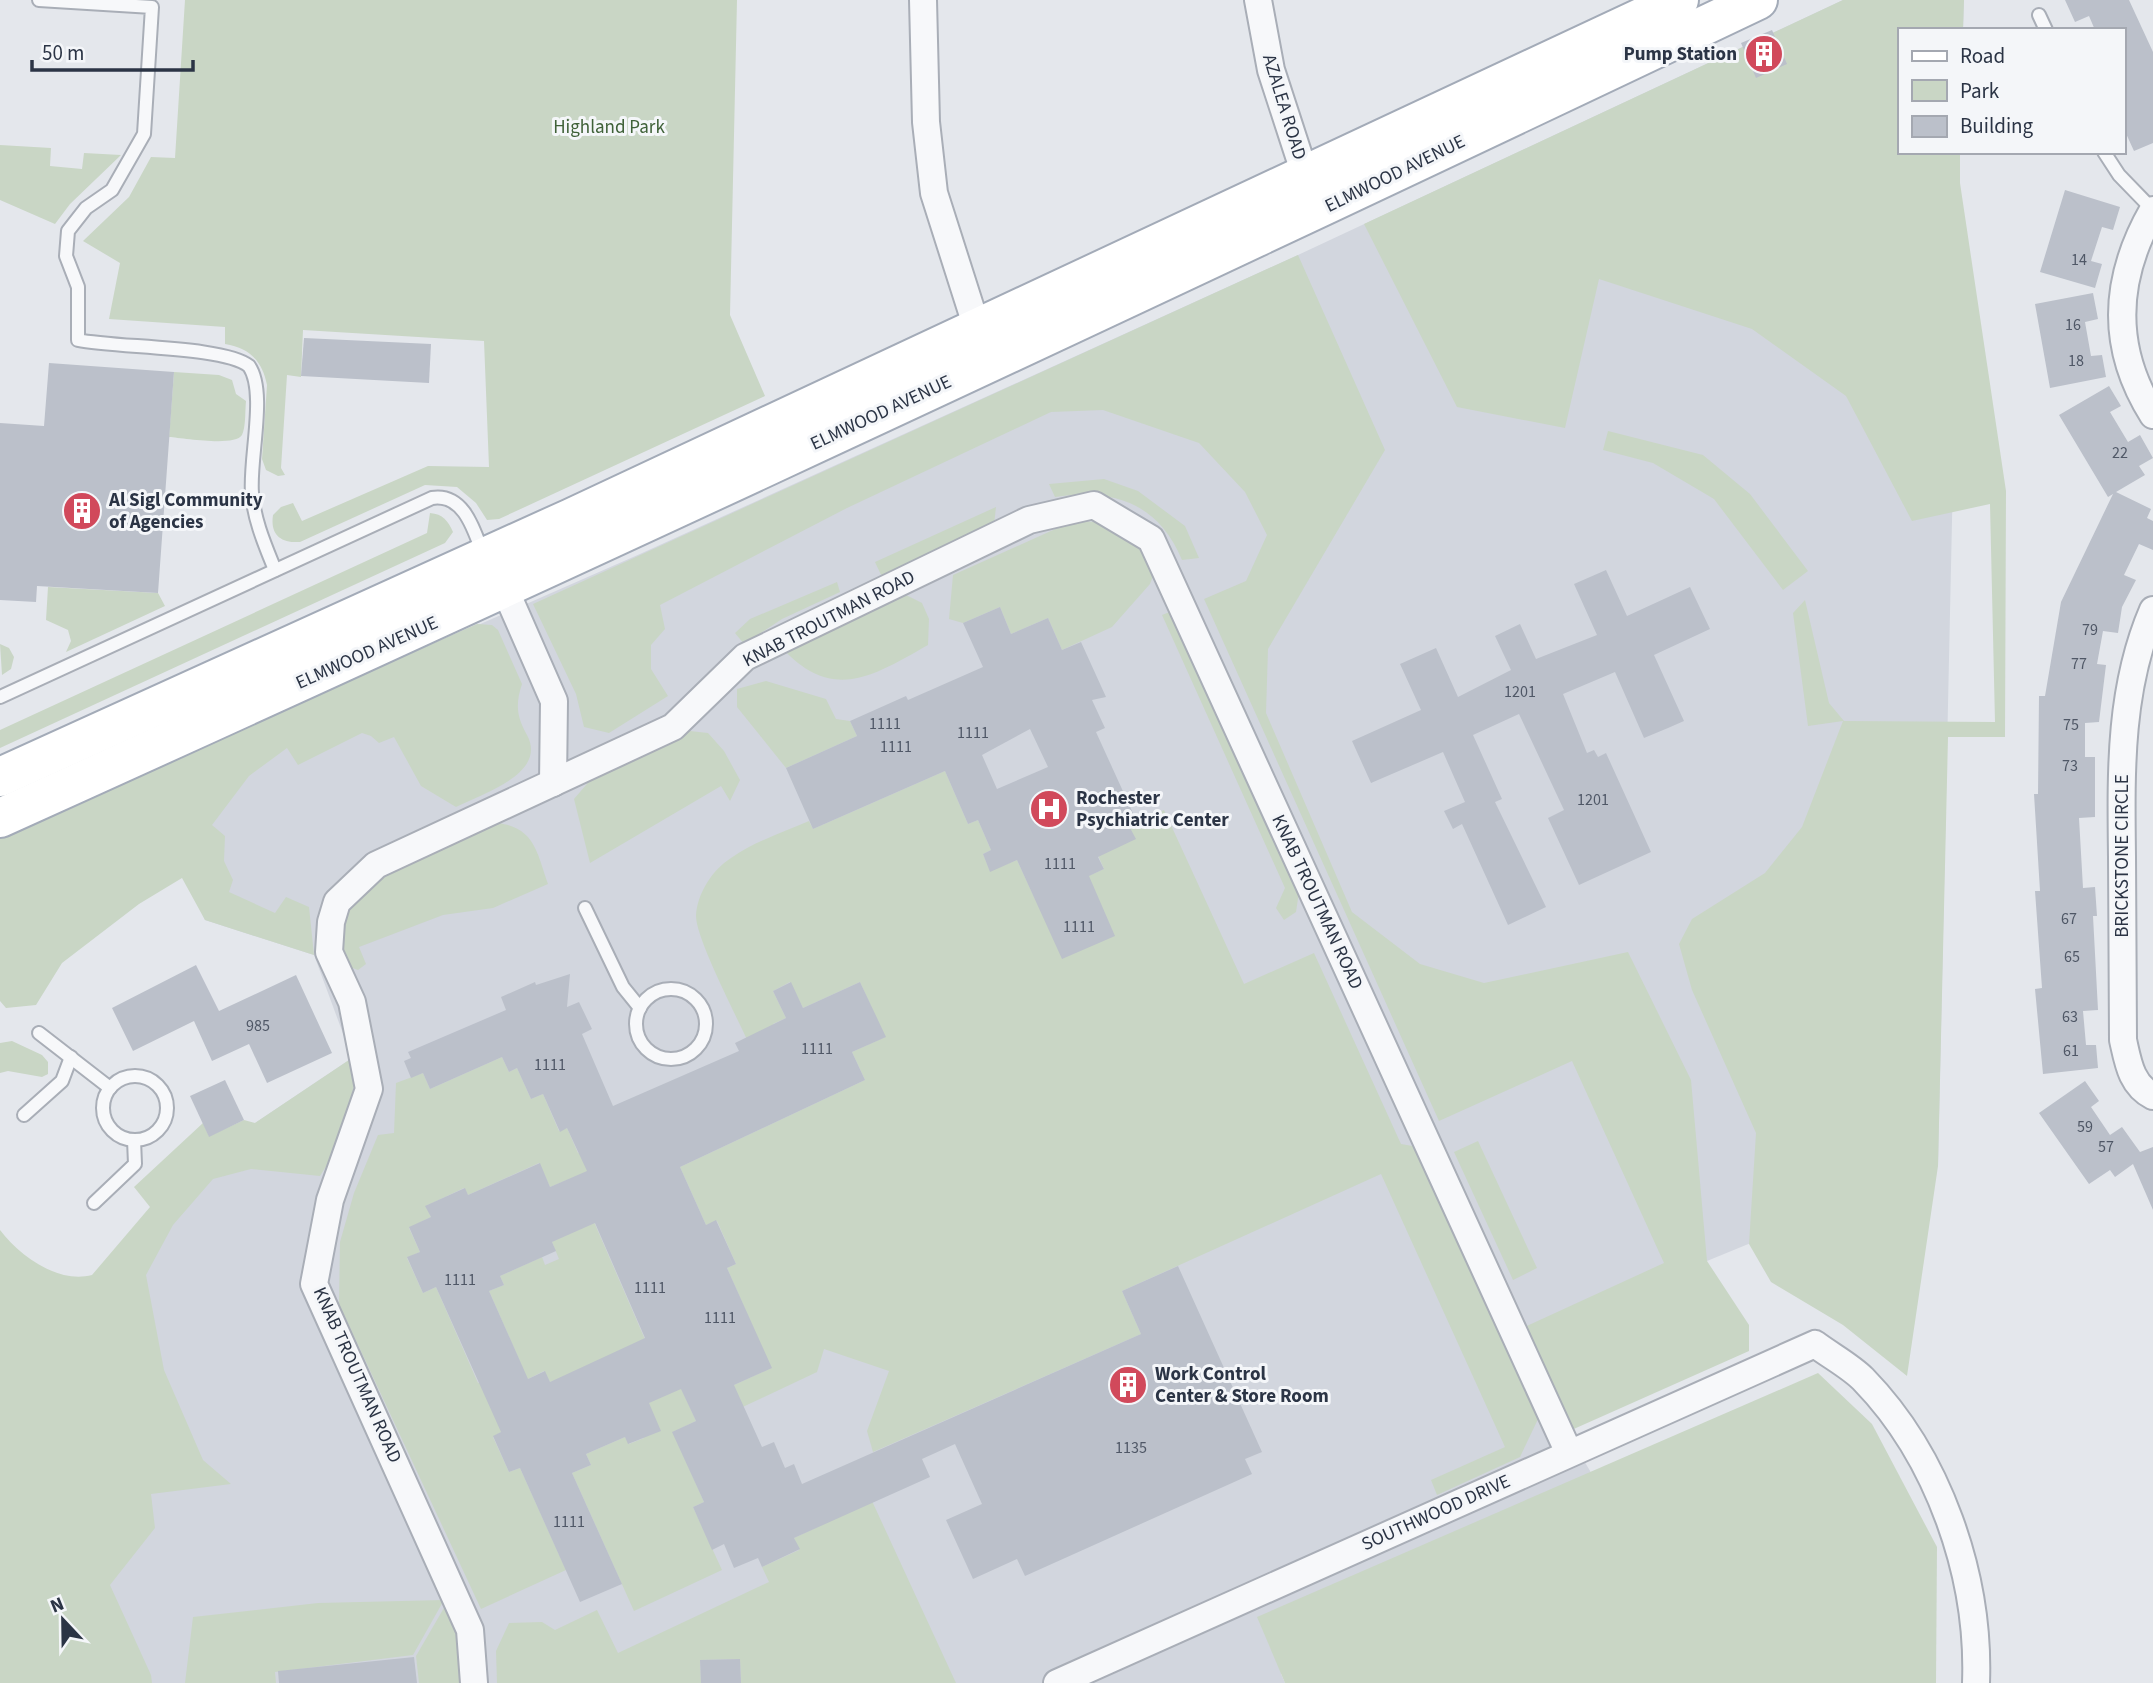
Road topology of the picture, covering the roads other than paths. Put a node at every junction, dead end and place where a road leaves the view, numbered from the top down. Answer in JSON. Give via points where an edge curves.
{"nodes":[{"id":1,"x":38,"y":0,"type":"edge"},
{"id":2,"x":923,"y":0,"type":"edge"},
{"id":3,"x":1258,"y":0,"type":"edge"},
{"id":4,"x":1679,"y":0,"type":"edge"},
{"id":5,"x":1758,"y":0,"type":"edge"},
{"id":6,"x":1628,"y":11,"type":"edge"},
{"id":7,"x":2039,"y":15,"type":"dead end"},
{"id":8,"x":2045,"y":28,"type":"edge"},
{"id":9,"x":2105,"y":154,"type":"edge"},
{"id":10,"x":1312,"y":194,"type":"junction"},
{"id":11,"x":2153,"y":210,"type":"edge"},
{"id":12,"x":978,"y":328,"type":"junction"},
{"id":13,"x":2153,"y":415,"type":"edge"},
{"id":14,"x":485,"y":557,"type":"junction"},
{"id":15,"x":275,"y":570,"type":"junction"},
{"id":16,"x":502,"y":592,"type":"junction"},
{"id":17,"x":2153,"y":610,"type":"edge"},
{"id":18,"x":0,"y":697,"type":"edge"},
{"id":19,"x":0,"y":777,"type":"edge"},
{"id":20,"x":553,"y":783,"type":"junction"},
{"id":21,"x":0,"y":818,"type":"edge"},
{"id":22,"x":584,"y":908,"type":"dead end"},
{"id":23,"x":640,"y":1008,"type":"junction"},
{"id":24,"x":38,"y":1033,"type":"dead end"},
{"id":25,"x":71,"y":1057,"type":"junction"},
{"id":26,"x":110,"y":1088,"type":"junction"},
{"id":27,"x":2153,"y":1096,"type":"edge"},
{"id":28,"x":24,"y":1115,"type":"dead end"},
{"id":29,"x":134,"y":1140,"type":"junction"},
{"id":30,"x":94,"y":1203,"type":"dead end"},
{"id":31,"x":1569,"y":1453,"type":"junction"},
{"id":32,"x":474,"y":1683,"type":"edge"},
{"id":33,"x":1058,"y":1683,"type":"edge"},
{"id":34,"x":1976,"y":1683,"type":"edge"}],
"edges":[{"from":1,"to":15,"type":"lane","via":[[152,7],[144,134],[113,190],[86,208],[68,230],[66,256],[78,287],[78,340],[225,355],[248,366],[257,387],[252,497]]},
{"from":2,"to":12,"type":"street","via":[[926,122],[934,193]]},
{"from":3,"to":10,"type":"street","name":"AZALEA ROAD","via":[[1271,70]]},
{"from":4,"to":6,"type":"main road","name":"ELMWOOD AVENUE"},
{"from":5,"to":10,"type":"main road","name":"ELMWOOD AVENUE"},
{"from":6,"to":10,"type":"main road","name":"ELMWOOD AVENUE"},
{"from":7,"to":8,"type":"lane"},
{"from":9,"to":11,"type":"lane"},
{"from":10,"to":12,"type":"main road","name":"ELMWOOD AVENUE"},
{"from":10,"to":16,"type":"main road","name":"ELMWOOD AVENUE"},
{"from":11,"to":13,"type":"street","via":[[2137,238],[2121,302],[2123,338],[2139,393]]},
{"from":12,"to":14,"type":"main road","name":"ELMWOOD AVENUE"},
{"from":14,"to":15,"type":"lane","via":[[461,508],[438,497]]},
{"from":14,"to":16,"type":"street"},
{"from":14,"to":19,"type":"main road","name":"ELMWOOD AVENUE"},
{"from":15,"to":18,"type":"lane"},
{"from":16,"to":20,"type":"street","via":[[554,701]]},
{"from":16,"to":21,"type":"main road","name":"ELMWOOD AVENUE"},
{"from":17,"to":27,"type":"street","name":"BRICKSTONE CIRCLE","via":[[2128,689],[2121,786],[2123,1040],[2129,1070],[2143,1091]]},
{"from":20,"to":31,"type":"street","name":"KNAB TROUTMAN ROAD","via":[[673,727],[745,657],[1029,520],[1094,505],[1151,540]]},
{"from":20,"to":32,"type":"street","name":"KNAB TROUTMAN ROAD","via":[[376,865],[337,902],[331,922],[329,952],[352,1002],[369,1089],[330,1200],[314,1284],[470,1630]]},
{"from":22,"to":23,"type":"lane","via":[[623,987]]},
{"from":23,"to":23,"type":"lane","via":[[656,992],[668,989],[691,995],[705,1013],[704,1037],[689,1055],[677,1059],[656,1055],[646,1049],[637,1030]]},
{"from":24,"to":25,"type":"lane"},
{"from":25,"to":26,"type":"lane"},
{"from":25,"to":28,"type":"lane","via":[[62,1081]]},
{"from":26,"to":29,"type":"lane","via":[[103,1106],[108,1125]]},
{"from":26,"to":29,"type":"lane","via":[[129,1077],[139,1077],[149,1080],[164,1096],[167,1106],[160,1126]]},
{"from":29,"to":30,"type":"lane","via":[[135,1164]]},
{"from":31,"to":33,"type":"street","name":"SOUTHWOOD DRIVE"},
{"from":31,"to":34,"type":"street","name":"SOUTHWOOD DRIVE","via":[[1815,1345],[1862,1379],[1900,1427],[1936,1486],[1970,1600]]}]}
